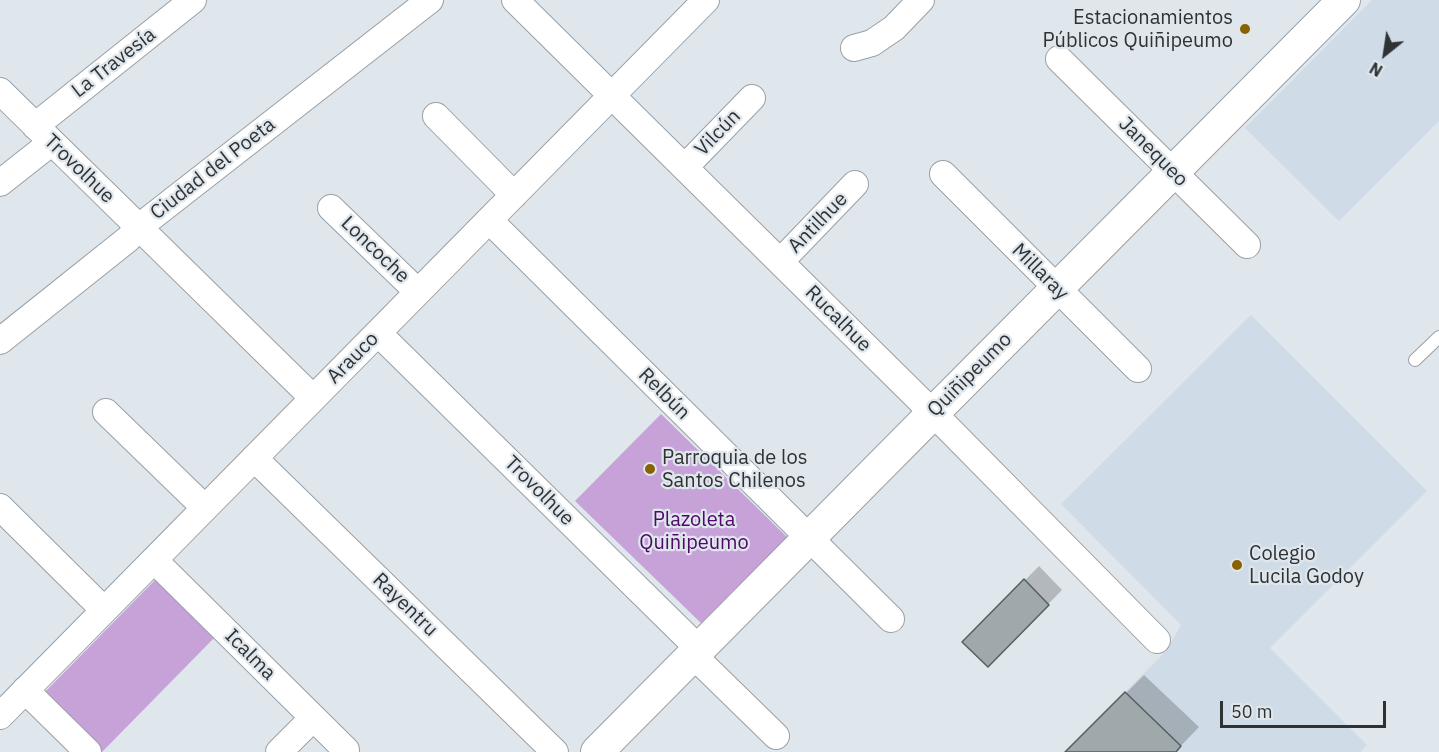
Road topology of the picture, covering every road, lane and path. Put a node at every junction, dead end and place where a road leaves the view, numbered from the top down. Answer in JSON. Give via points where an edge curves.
{"nodes":[{"id":1,"x":193,"y":0,"type":"edge"},
{"id":2,"x":430,"y":0,"type":"edge"},
{"id":3,"x":515,"y":0,"type":"edge"},
{"id":4,"x":706,"y":0,"type":"edge"},
{"id":5,"x":921,"y":0,"type":"edge"},
{"id":6,"x":1344,"y":0,"type":"edge"},
{"id":7,"x":854,"y":48,"type":"dead end"},
{"id":8,"x":1059,"y":59,"type":"dead end"},
{"id":9,"x":0,"y":91,"type":"edge"},
{"id":10,"x":612,"y":96,"type":"junction"},
{"id":11,"x":752,"y":98,"type":"dead end"},
{"id":12,"x":436,"y":116,"type":"dead end"},
{"id":13,"x":44,"y":134,"type":"junction"},
{"id":14,"x":685,"y":167,"type":"junction"},
{"id":15,"x":1173,"y":171,"type":"junction"},
{"id":16,"x":943,"y":174,"type":"dead end"},
{"id":17,"x":0,"y":183,"type":"edge"},
{"id":18,"x":855,"y":184,"type":"dead end"},
{"id":19,"x":514,"y":195,"type":"junction"},
{"id":20,"x":331,"y":208,"type":"dead end"},
{"id":21,"x":489,"y":220,"type":"junction"},
{"id":22,"x":139,"y":227,"type":"junction"},
{"id":23,"x":1247,"y":245,"type":"dead end"},
{"id":24,"x":780,"y":262,"type":"junction"},
{"id":25,"x":1057,"y":288,"type":"junction"},
{"id":26,"x":418,"y":292,"type":"junction"},
{"id":27,"x":378,"y":333,"type":"junction"},
{"id":28,"x":1439,"y":337,"type":"edge"},
{"id":29,"x":0,"y":341,"type":"edge"},
{"id":30,"x":1415,"y":360,"type":"dead end"},
{"id":31,"x":1138,"y":369,"type":"dead end"},
{"id":32,"x":313,"y":398,"type":"junction"},
{"id":33,"x":106,"y":412,"type":"dead end"},
{"id":34,"x":933,"y":413,"type":"junction"},
{"id":35,"x":254,"y":458,"type":"junction"},
{"id":36,"x":0,"y":507,"type":"edge"},
{"id":37,"x":205,"y":508,"type":"junction"},
{"id":38,"x":809,"y":538,"type":"junction"},
{"id":39,"x":154,"y":560,"type":"junction"},
{"id":40,"x":104,"y":610,"type":"junction"},
{"id":41,"x":891,"y":619,"type":"dead end"},
{"id":42,"x":1157,"y":640,"type":"dead end"},
{"id":43,"x":696,"y":652,"type":"junction"},
{"id":44,"x":25,"y":690,"type":"junction"},
{"id":45,"x":1,"y":713,"type":"edge"},
{"id":46,"x":313,"y":718,"type":"junction"},
{"id":47,"x":776,"y":736,"type":"dead end"},
{"id":48,"x":345,"y":750,"type":"dead end"},
{"id":49,"x":88,"y":752,"type":"edge"},
{"id":50,"x":279,"y":752,"type":"edge"},
{"id":51,"x":555,"y":752,"type":"edge"},
{"id":52,"x":597,"y":752,"type":"edge"}],
"edges":[{"from":1,"to":13,"type":"street","name":"La Travesía"},
{"from":2,"to":22,"type":"street","name":"Ciudad del Poeta"},
{"from":3,"to":10,"type":"street","name":"Rucalhue"},
{"from":4,"to":10,"type":"street","name":"Arauco"},
{"from":5,"to":7,"type":"street","via":[[894,28],[872,43]]},
{"from":6,"to":15,"type":"street","name":"Quiñipeumo"},
{"from":8,"to":15,"type":"street","name":"Janequeo"},
{"from":9,"to":13,"type":"street","name":"Trovolhue"},
{"from":10,"to":14,"type":"street","name":"Rucalhue"},
{"from":10,"to":19,"type":"street","name":"Arauco"},
{"from":11,"to":14,"type":"street","name":"Vilcún"},
{"from":12,"to":19,"type":"street"},
{"from":13,"to":17,"type":"street","name":"La Travesía"},
{"from":13,"to":22,"type":"street","name":"Trovolhue"},
{"from":14,"to":24,"type":"street","name":"Rucalhue"},
{"from":15,"to":23,"type":"street","name":"Janequeo"},
{"from":15,"to":25,"type":"street","name":"Quiñipeumo"},
{"from":16,"to":25,"type":"street","name":"Millaray"},
{"from":18,"to":24,"type":"street","name":"Antilhue"},
{"from":19,"to":21,"type":"street","name":"Arauco"},
{"from":20,"to":26,"type":"street","name":"Loncoche"},
{"from":21,"to":26,"type":"street","name":"Arauco"},
{"from":21,"to":38,"type":"street","name":"Relbún"},
{"from":22,"to":29,"type":"street","name":"Ciudad del Poeta"},
{"from":22,"to":32,"type":"street","name":"Trovolhue"},
{"from":24,"to":34,"type":"street","name":"Rucalhue"},
{"from":25,"to":31,"type":"street","name":"Millaray"},
{"from":25,"to":34,"type":"street","name":"Quiñipeumo"},
{"from":26,"to":27,"type":"street","name":"Arauco"},
{"from":27,"to":32,"type":"street","name":"Arauco"},
{"from":27,"to":43,"type":"street","name":"Trovolhue"},
{"from":28,"to":30,"type":"lane"},
{"from":32,"to":35,"type":"street","name":"Arauco"},
{"from":33,"to":37,"type":"street"},
{"from":34,"to":38,"type":"street","name":"Quiñipeumo"},
{"from":34,"to":42,"type":"street","name":"Rucalhue"},
{"from":35,"to":37,"type":"street","name":"Arauco"},
{"from":35,"to":51,"type":"street","name":"Rayentru"},
{"from":36,"to":40,"type":"street"},
{"from":37,"to":39,"type":"street","name":"Arauco"},
{"from":38,"to":41,"type":"street","name":"Relbún"},
{"from":38,"to":43,"type":"street","name":"Quiñipeumo"},
{"from":39,"to":40,"type":"street","name":"Arauco"},
{"from":39,"to":46,"type":"street","name":"Icalma"},
{"from":40,"to":44,"type":"street","name":"Arauco"},
{"from":43,"to":47,"type":"street","name":"Trovolhue"},
{"from":43,"to":52,"type":"street","name":"Quiñipeumo"},
{"from":44,"to":45,"type":"street","name":"Arauco"},
{"from":44,"to":49,"type":"street"},
{"from":46,"to":48,"type":"street","name":"Icalma"},
{"from":46,"to":50,"type":"street"}]}
